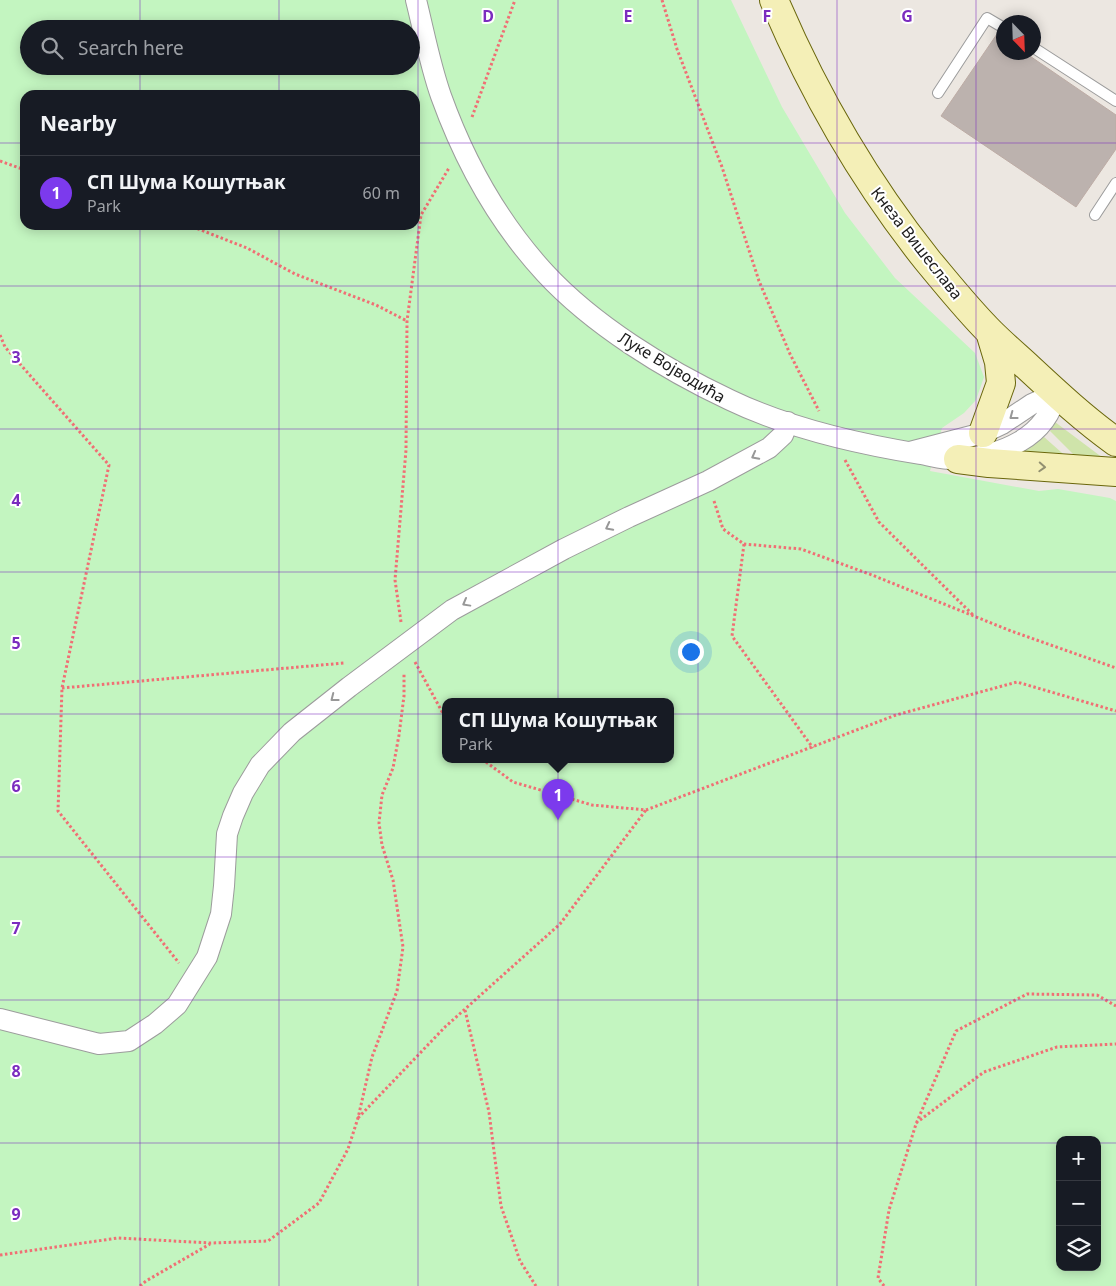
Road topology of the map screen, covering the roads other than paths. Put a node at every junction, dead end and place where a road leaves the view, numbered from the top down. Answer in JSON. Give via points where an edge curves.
{"nodes":[{"id":1,"x":416,"y":0,"type":"edge"},
{"id":2,"x":774,"y":0,"type":"edge"},
{"id":3,"x":996,"y":23,"type":"edge"},
{"id":4,"x":1041,"y":53,"type":"edge"},
{"id":5,"x":938,"y":93,"type":"dead end"},
{"id":6,"x":1116,"y":101,"type":"edge"},
{"id":7,"x":1116,"y":183,"type":"edge"},
{"id":8,"x":1095,"y":215,"type":"dead end"},
{"id":9,"x":990,"y":332,"type":"junction"},
{"id":10,"x":1056,"y":393,"type":"junction"},
{"id":11,"x":788,"y":422,"type":"junction"},
{"id":12,"x":983,"y":434,"type":"junction"},
{"id":13,"x":1116,"y":442,"type":"edge"},
{"id":14,"x":910,"y":452,"type":"junction"},
{"id":15,"x":958,"y":459,"type":"junction"},
{"id":16,"x":1116,"y":472,"type":"edge"},
{"id":17,"x":0,"y":1019,"type":"edge"}],
"edges":[{"from":1,"to":11,"type":"street","name":"Луке Војводића","via":[[441,95],[462,146],[496,209],[545,274],[605,326],[650,357],[731,401]]},
{"from":2,"to":9,"type":"main road","name":"Кнеза Вишеслава","via":[[801,62],[857,163],[912,241]]},
{"from":3,"to":5,"type":"lane","via":[[987,18]]},
{"from":4,"to":6,"type":"lane"},
{"from":7,"to":8,"type":"lane"},
{"from":9,"to":10,"type":"main road","name":"Кнеза Вишеслава"},
{"from":9,"to":12,"type":"main road","via":[[999,362],[1001,384]]},
{"from":10,"to":12,"type":"street","name":"Луке Војводића","one_way":true},
{"from":10,"to":13,"type":"main road","name":"Кнеза Вишеслава"},
{"from":10,"to":15,"type":"street","name":"Луке Војводића","via":[[1046,419],[1023,441],[997,451]]},
{"from":11,"to":14,"type":"street","name":"Луке Војводића"},
{"from":11,"to":17,"type":"street","one_way":true,"via":[[783,435],[772,447],[621,521],[452,610],[292,732],[260,765],[243,793],[230,825],[221,914],[207,957],[178,1005],[155,1024],[129,1041],[99,1044]]},
{"from":12,"to":14,"type":"street","name":"Луке Војводића"},
{"from":14,"to":15,"type":"street","name":"Луке Војводића"},
{"from":15,"to":16,"type":"main road","one_way":true}]}
